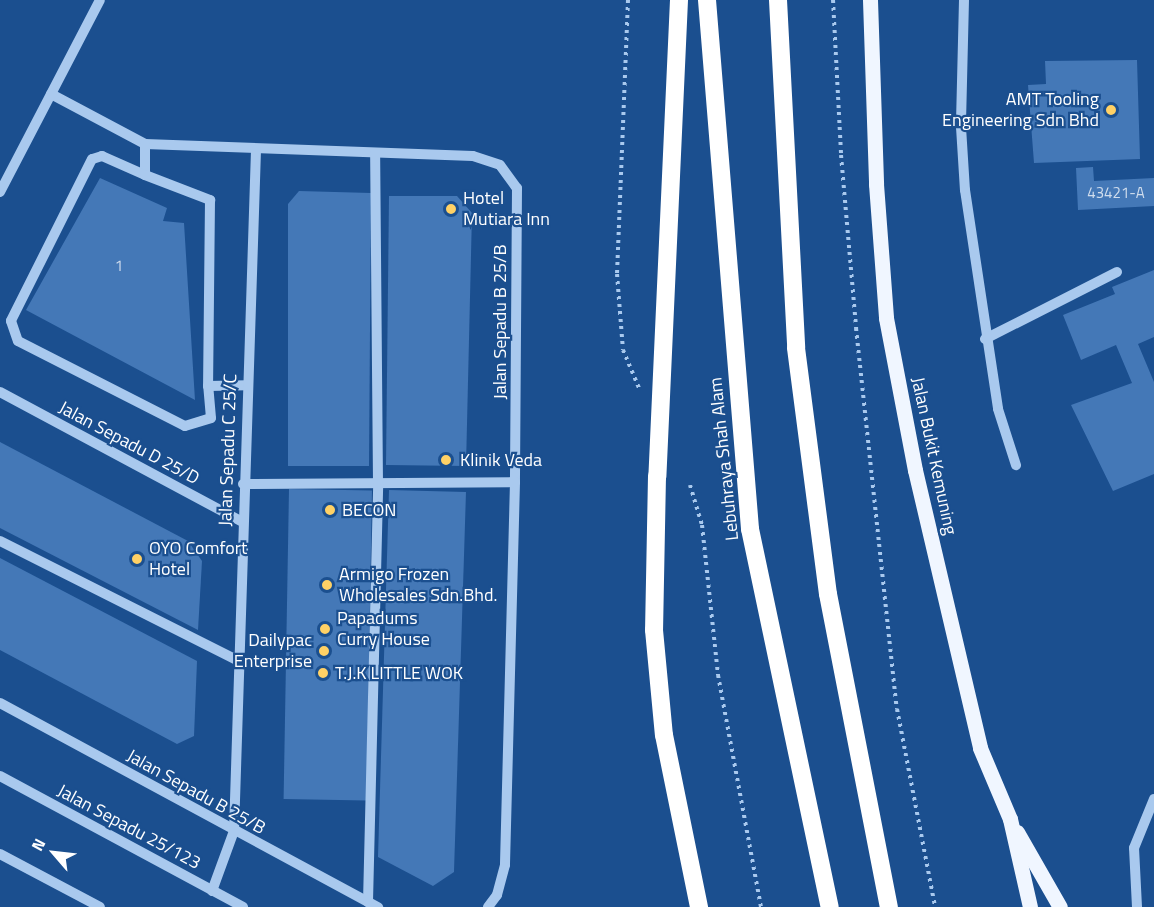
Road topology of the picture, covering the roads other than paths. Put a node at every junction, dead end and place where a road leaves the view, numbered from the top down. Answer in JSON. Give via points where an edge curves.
{"nodes":[{"id":1,"x":100,"y":0,"type":"edge"},
{"id":2,"x":679,"y":0,"type":"edge"},
{"id":3,"x":707,"y":0,"type":"edge"},
{"id":4,"x":778,"y":0,"type":"edge"},
{"id":5,"x":870,"y":0,"type":"edge"},
{"id":6,"x":964,"y":0,"type":"edge"},
{"id":7,"x":51,"y":94,"type":"junction"},
{"id":8,"x":145,"y":144,"type":"junction"},
{"id":9,"x":256,"y":150,"type":"junction"},
{"id":10,"x":375,"y":153,"type":"junction"},
{"id":11,"x":145,"y":175,"type":"junction"},
{"id":12,"x":2,"y":185,"type":"edge"},
{"id":13,"x":1117,"y":272,"type":"dead end"},
{"id":14,"x":985,"y":339,"type":"junction"},
{"id":15,"x":247,"y":384,"type":"junction"},
{"id":16,"x":208,"y":386,"type":"junction"},
{"id":17,"x":0,"y":393,"type":"edge"},
{"id":18,"x":1016,"y":465,"type":"dead end"},
{"id":19,"x":515,"y":482,"type":"junction"},
{"id":20,"x":378,"y":483,"type":"junction"},
{"id":21,"x":243,"y":484,"type":"junction"},
{"id":22,"x":242,"y":522,"type":"junction"},
{"id":23,"x":0,"y":541,"type":"edge"},
{"id":24,"x":241,"y":663,"type":"junction"},
{"id":25,"x":0,"y":703,"type":"edge"},
{"id":26,"x":0,"y":776,"type":"edge"},
{"id":27,"x":1154,"y":799,"type":"edge"},
{"id":28,"x":1010,"y":819,"type":"junction"},
{"id":29,"x":234,"y":831,"type":"junction"},
{"id":30,"x":0,"y":854,"type":"edge"},
{"id":31,"x":212,"y":891,"type":"junction"},
{"id":32,"x":373,"y":905,"type":"edge"},
{"id":33,"x":100,"y":907,"type":"edge"},
{"id":34,"x":243,"y":907,"type":"edge"},
{"id":35,"x":488,"y":907,"type":"edge"},
{"id":36,"x":699,"y":907,"type":"edge"},
{"id":37,"x":830,"y":907,"type":"edge"},
{"id":38,"x":889,"y":907,"type":"edge"},
{"id":39,"x":1030,"y":907,"type":"edge"},
{"id":40,"x":1060,"y":907,"type":"edge"},
{"id":41,"x":1137,"y":907,"type":"edge"}],
"edges":[{"from":1,"to":7,"type":"street"},
{"from":2,"to":36,"type":"highway","via":[[657,476],[654,630],[664,735]]},
{"from":3,"to":37,"type":"highway","name":"Lebuhraya Shah Alam","via":[[750,529]]},
{"from":4,"to":38,"type":"highway","via":[[796,348],[828,594]]},
{"from":5,"to":28,"type":"main road","name":"Jalan Bukit Kemuning","via":[[876,184],[886,318],[915,470],[980,748]]},
{"from":6,"to":14,"type":"street","via":[[961,127],[965,190]]},
{"from":7,"to":8,"type":"street","name":"Jalan Sepadu B 25/B"},
{"from":7,"to":12,"type":"street"},
{"from":8,"to":9,"type":"street","name":"Jalan Sepadu B 25/B"},
{"from":8,"to":11,"type":"street"},
{"from":9,"to":10,"type":"street","name":"Jalan Sepadu B 25/B"},
{"from":9,"to":15,"type":"street","name":"Jalan Sepadu C 25/C"},
{"from":10,"to":19,"type":"street","name":"Jalan Sepadu B 25/B","via":[[473,156],[500,165],[517,188]]},
{"from":10,"to":20,"type":"street"},
{"from":11,"to":16,"type":"street","via":[[210,200]]},
{"from":11,"to":16,"type":"street","via":[[102,156],[92,159],[11,321],[18,341],[185,426],[212,418]]},
{"from":13,"to":14,"type":"street"},
{"from":14,"to":18,"type":"street","via":[[998,409]]},
{"from":15,"to":16,"type":"street"},
{"from":15,"to":21,"type":"street","name":"Jalan Sepadu C 25/C"},
{"from":17,"to":22,"type":"street","name":"Jalan Sepadu D 25/D"},
{"from":19,"to":20,"type":"street"},
{"from":19,"to":35,"type":"street","name":"Jalan Sepadu B 25/B","via":[[505,865],[497,895]]},
{"from":20,"to":21,"type":"street"},
{"from":20,"to":32,"type":"street"},
{"from":21,"to":22,"type":"street","name":"Jalan Sepadu C 25/C"},
{"from":22,"to":24,"type":"street","name":"Jalan Sepadu C 25/C"},
{"from":23,"to":24,"type":"street"},
{"from":24,"to":29,"type":"street","name":"Jalan Sepadu C 25/C"},
{"from":25,"to":29,"type":"street","name":"Jalan Sepadu B 25/B"},
{"from":26,"to":31,"type":"street","name":"Jalan Sepadu 25/123"},
{"from":27,"to":41,"type":"street","via":[[1134,848]]},
{"from":28,"to":39,"type":"main road","name":"Jalan Bukit Kemuning"},
{"from":28,"to":40,"type":"main road"},
{"from":29,"to":31,"type":"street","name":"Jalan Sepadu C 25/C"},
{"from":29,"to":32,"type":"street","name":"Jalan Sepadu B 25/B"},
{"from":30,"to":33,"type":"street"},
{"from":31,"to":34,"type":"street","name":"Jalan Sepadu 25/123"}]}
